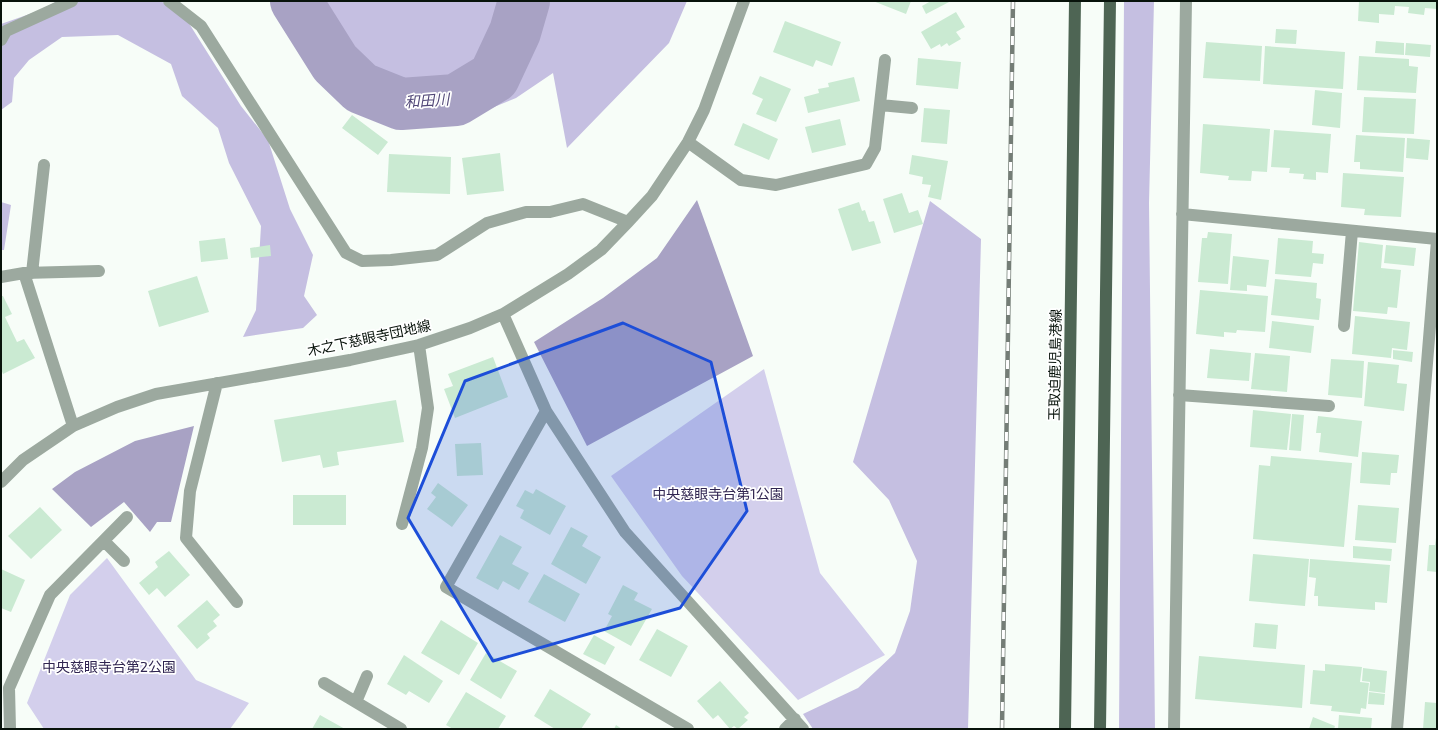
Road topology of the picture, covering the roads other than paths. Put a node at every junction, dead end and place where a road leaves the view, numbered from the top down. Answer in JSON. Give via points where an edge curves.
{"nodes":[{"id":1,"x":72,"y":1,"type":"edge"},
{"id":2,"x":169,"y":1,"type":"edge"},
{"id":3,"x":744,"y":1,"type":"edge"},
{"id":4,"x":1075,"y":1,"type":"edge"},
{"id":5,"x":1110,"y":1,"type":"edge"},
{"id":6,"x":1186,"y":1,"type":"edge"},
{"id":7,"x":1,"y":40,"type":"edge"},
{"id":8,"x":885,"y":60,"type":"dead end"},
{"id":9,"x":880,"y":105,"type":"junction"},
{"id":10,"x":912,"y":108,"type":"dead end"},
{"id":11,"x":688,"y":142,"type":"junction"},
{"id":12,"x":44,"y":165,"type":"dead end"},
{"id":13,"x":1182,"y":214,"type":"junction"},
{"id":14,"x":628,"y":222,"type":"junction"},
{"id":15,"x":1352,"y":231,"type":"junction"},
{"id":16,"x":1437,"y":240,"type":"edge"},
{"id":17,"x":100,"y":271,"type":"dead end"},
{"id":18,"x":28,"y":273,"type":"junction"},
{"id":19,"x":1,"y":277,"type":"edge"},
{"id":20,"x":503,"y":314,"type":"junction"},
{"id":21,"x":1344,"y":326,"type":"dead end"},
{"id":22,"x":419,"y":345,"type":"junction"},
{"id":23,"x":217,"y":383,"type":"junction"},
{"id":24,"x":1179,"y":395,"type":"junction"},
{"id":25,"x":1329,"y":406,"type":"dead end"},
{"id":26,"x":546,"y":411,"type":"junction"},
{"id":27,"x":73,"y":426,"type":"junction"},
{"id":28,"x":1,"y":482,"type":"edge"},
{"id":29,"x":127,"y":517,"type":"dead end"},
{"id":30,"x":402,"y":524,"type":"dead end"},
{"id":31,"x":104,"y":541,"type":"junction"},
{"id":32,"x":124,"y":561,"type":"dead end"},
{"id":33,"x":237,"y":602,"type":"dead end"},
{"id":34,"x":367,"y":676,"type":"dead end"},
{"id":35,"x":324,"y":683,"type":"dead end"},
{"id":36,"x":356,"y":702,"type":"junction"},
{"id":37,"x":795,"y":719,"type":"junction"},
{"id":38,"x":10,"y":729,"type":"edge"},
{"id":39,"x":401,"y":729,"type":"edge"},
{"id":40,"x":688,"y":729,"type":"edge"},
{"id":41,"x":785,"y":729,"type":"edge"},
{"id":42,"x":803,"y":729,"type":"edge"},
{"id":43,"x":1065,"y":729,"type":"edge"},
{"id":44,"x":1100,"y":729,"type":"edge"},
{"id":45,"x":1174,"y":729,"type":"edge"},
{"id":46,"x":1397,"y":729,"type":"edge"}],
"edges":[{"from":1,"to":7,"type":"street","via":[[6,31]]},
{"from":2,"to":14,"type":"street","via":[[200,26],[346,253],[362,261],[437,254],[487,223],[526,212],[550,212],[583,204]]},
{"from":3,"to":11,"type":"street","name":"木之下慈眼寺団地線","via":[[704,110]]},
{"from":4,"to":43,"type":"main road","name":"玉取迫鹿児島港線"},
{"from":5,"to":44,"type":"main road"},
{"from":6,"to":13,"type":"street"},
{"from":8,"to":9,"type":"street"},
{"from":9,"to":10,"type":"street"},
{"from":9,"to":11,"type":"street","via":[[875,148],[866,164],[776,185],[741,180]]},
{"from":11,"to":14,"type":"street","name":"木之下慈眼寺団地線","via":[[652,196]]},
{"from":12,"to":18,"type":"street"},
{"from":13,"to":15,"type":"street"},
{"from":13,"to":24,"type":"street"},
{"from":14,"to":20,"type":"street","name":"木之下慈眼寺団地線","via":[[601,250],[568,274]]},
{"from":15,"to":16,"type":"street"},
{"from":15,"to":21,"type":"street"},
{"from":16,"to":46,"type":"street"},
{"from":17,"to":18,"type":"street"},
{"from":18,"to":19,"type":"street"},
{"from":18,"to":27,"type":"street"},
{"from":20,"to":22,"type":"street","name":"木之下慈眼寺団地線"},
{"from":20,"to":26,"type":"street"},
{"from":22,"to":23,"type":"street","name":"木之下慈眼寺団地線"},
{"from":22,"to":30,"type":"street","via":[[428,408],[422,448]]},
{"from":23,"to":27,"type":"street","name":"木之下慈眼寺団地線","via":[[156,394]]},
{"from":23,"to":33,"type":"street","via":[[190,491],[186,538]]},
{"from":24,"to":25,"type":"street"},
{"from":24,"to":45,"type":"street"},
{"from":26,"to":37,"type":"street","via":[[625,532]]},
{"from":26,"to":40,"type":"street","via":[[446,587]]},
{"from":27,"to":28,"type":"street","name":"木之下慈眼寺団地線","via":[[23,460]]},
{"from":29,"to":31,"type":"street"},
{"from":31,"to":32,"type":"street"},
{"from":31,"to":38,"type":"street","via":[[50,595],[9,688]]},
{"from":34,"to":36,"type":"street"},
{"from":35,"to":36,"type":"street"},
{"from":36,"to":39,"type":"street"},
{"from":37,"to":41,"type":"street"},
{"from":37,"to":42,"type":"street"}]}
